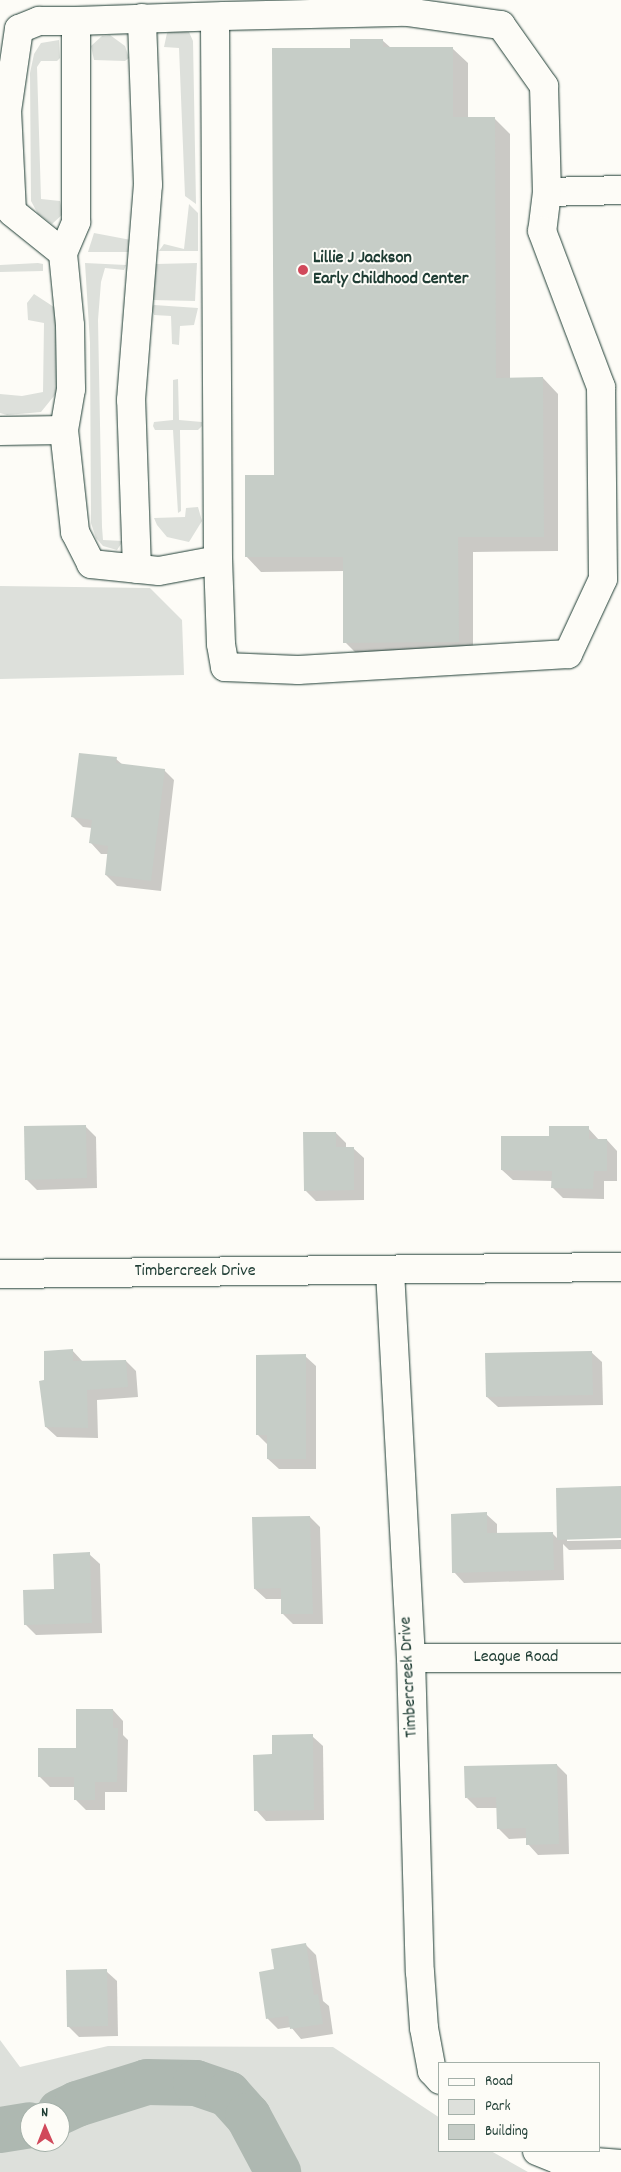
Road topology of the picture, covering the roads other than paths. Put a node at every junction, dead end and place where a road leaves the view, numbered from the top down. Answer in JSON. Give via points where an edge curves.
{"nodes":[{"id":1,"x":215,"y":17,"type":"junction"},
{"id":2,"x":142,"y":18,"type":"junction"},
{"id":3,"x":76,"y":21,"type":"junction"},
{"id":4,"x":621,"y":190,"type":"edge"},
{"id":5,"x":547,"y":192,"type":"junction"},
{"id":6,"x":63,"y":253,"type":"junction"},
{"id":7,"x":64,"y":430,"type":"junction"},
{"id":8,"x":0,"y":431,"type":"edge"},
{"id":9,"x":218,"y":560,"type":"junction"},
{"id":10,"x":137,"y":569,"type":"junction"},
{"id":11,"x":621,"y":1267,"type":"edge"},
{"id":12,"x":390,"y":1271,"type":"junction"},
{"id":13,"x":0,"y":1274,"type":"edge"},
{"id":14,"x":411,"y":1658,"type":"junction"},
{"id":15,"x":621,"y":1658,"type":"edge"},
{"id":16,"x":438,"y":2078,"type":"edge"},
{"id":17,"x":540,"y":2152,"type":"edge"},
{"id":18,"x":621,"y":2164,"type":"edge"}],
"edges":[{"from":1,"to":2,"type":"street"},
{"from":1,"to":5,"type":"street","via":[[407,12],[502,25],[544,86]]},
{"from":1,"to":9,"type":"street"},
{"from":2,"to":3,"type":"street"},
{"from":2,"to":10,"type":"street","via":[[148,185],[131,400]]},
{"from":3,"to":6,"type":"street","via":[[76,222]]},
{"from":3,"to":6,"type":"street","via":[[39,21],[19,29],[7,111],[12,212]]},
{"from":4,"to":5,"type":"street"},
{"from":5,"to":9,"type":"street","via":[[542,231],[601,387],[603,579],[568,654],[298,670],[225,667]]},
{"from":6,"to":7,"type":"street","via":[[70,325],[71,389]]},
{"from":7,"to":8,"type":"street"},
{"from":7,"to":10,"type":"street","via":[[74,532],[91,564]]},
{"from":9,"to":10,"type":"street","via":[[159,571]]},
{"from":11,"to":12,"type":"street","name":"Timbercreek Drive"},
{"from":12,"to":13,"type":"street","name":"Timbercreek Drive"},
{"from":12,"to":14,"type":"street","name":"Timbercreek Drive"},
{"from":14,"to":15,"type":"street","name":"League Road"},
{"from":14,"to":16,"type":"street","name":"Timbercreek Drive","via":[[420,1972],[424,2028],[432,2071]]},
{"from":17,"to":18,"type":"street","via":[[557,2159]]}]}
